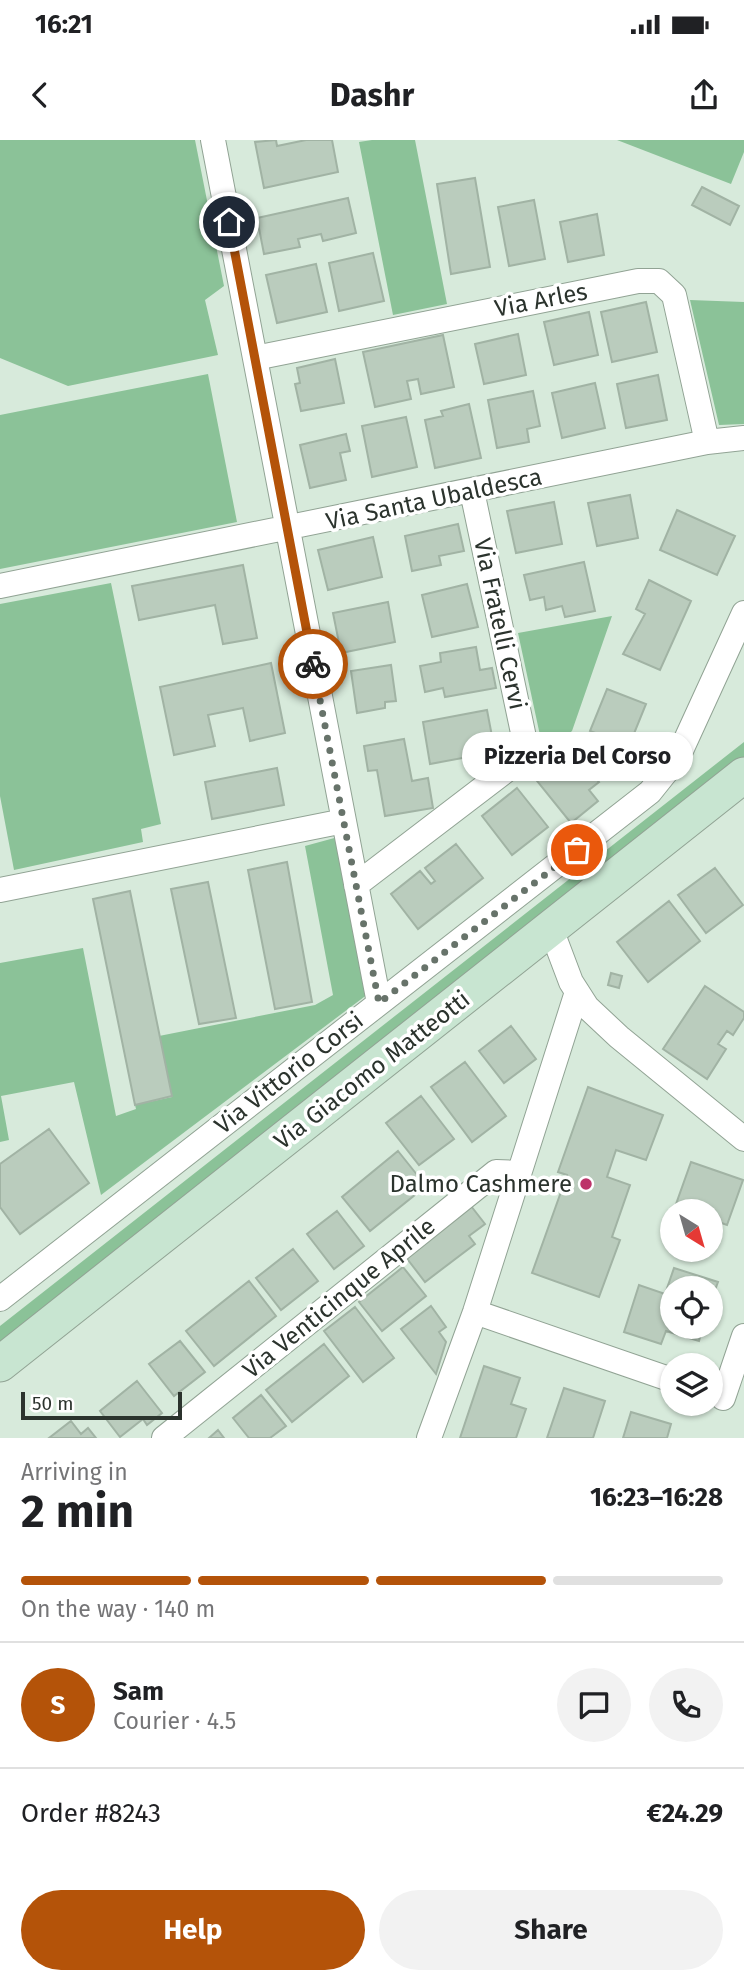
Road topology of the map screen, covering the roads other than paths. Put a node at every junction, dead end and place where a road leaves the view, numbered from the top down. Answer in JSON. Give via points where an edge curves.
{"nodes":[{"id":1,"x":213,"y":140,"type":"edge"},
{"id":2,"x":255,"y":358,"type":"junction"},
{"id":3,"x":744,"y":439,"type":"edge"},
{"id":4,"x":707,"y":442,"type":"junction"},
{"id":5,"x":472,"y":491,"type":"junction"},
{"id":6,"x":287,"y":529,"type":"junction"},
{"id":7,"x":0,"y":586,"type":"edge"},
{"id":8,"x":744,"y":613,"type":"edge"},
{"id":9,"x":744,"y":775,"type":"edge"},
{"id":10,"x":344,"y":821,"type":"junction"},
{"id":11,"x":356,"y":885,"type":"junction"},
{"id":12,"x":0,"y":890,"type":"edge"},
{"id":13,"x":551,"y":929,"type":"junction"},
{"id":14,"x":578,"y":992,"type":"junction"},
{"id":15,"x":379,"y":1003,"type":"junction"},
{"id":16,"x":744,"y":1139,"type":"edge"},
{"id":17,"x":518,"y":1172,"type":"junction"},
{"id":18,"x":0,"y":1299,"type":"edge"},
{"id":19,"x":475,"y":1312,"type":"junction"},
{"id":20,"x":744,"y":1336,"type":"edge"},
{"id":21,"x":0,"y":1364,"type":"edge"},
{"id":22,"x":660,"y":1376,"type":"edge"},
{"id":23,"x":726,"y":1399,"type":"edge"},
{"id":24,"x":164,"y":1438,"type":"edge"},
{"id":25,"x":429,"y":1438,"type":"edge"}],
"edges":[{"from":1,"to":2,"type":"street"},
{"from":2,"to":4,"type":"street","name":"Via Arles","via":[[638,281],[659,281],[674,295]]},
{"from":2,"to":6,"type":"street"},
{"from":3,"to":4,"type":"street","name":"Via Santa Ubaldesca"},
{"from":4,"to":5,"type":"street","name":"Via Santa Ubaldesca"},
{"from":5,"to":6,"type":"street","name":"Via Santa Ubaldesca"},
{"from":5,"to":11,"type":"street","name":"Via Fratelli Cervi","via":[[526,747],[517,762]]},
{"from":6,"to":7,"type":"street","name":"Via Santa Ubaldesca"},
{"from":6,"to":10,"type":"street"},
{"from":8,"to":15,"type":"street","name":"Via Vittorio Corsi","via":[[678,757],[660,783]]},
{"from":9,"to":13,"type":"main road","name":"Via Giacomo Matteotti"},
{"from":10,"to":11,"type":"street"},
{"from":10,"to":12,"type":"street"},
{"from":11,"to":15,"type":"street"},
{"from":13,"to":14,"type":"street"},
{"from":13,"to":21,"type":"main road","name":"Via Giacomo Matteotti"},
{"from":14,"to":16,"type":"street","via":[[619,1037]]},
{"from":14,"to":17,"type":"street"},
{"from":15,"to":18,"type":"street","name":"Via Vittorio Corsi"},
{"from":17,"to":19,"type":"street"},
{"from":17,"to":24,"type":"street","name":"Via Venticinque Aprile","via":[[496,1172]]},
{"from":19,"to":22,"type":"street"},
{"from":19,"to":25,"type":"street"},
{"from":20,"to":23,"type":"street"}]}
